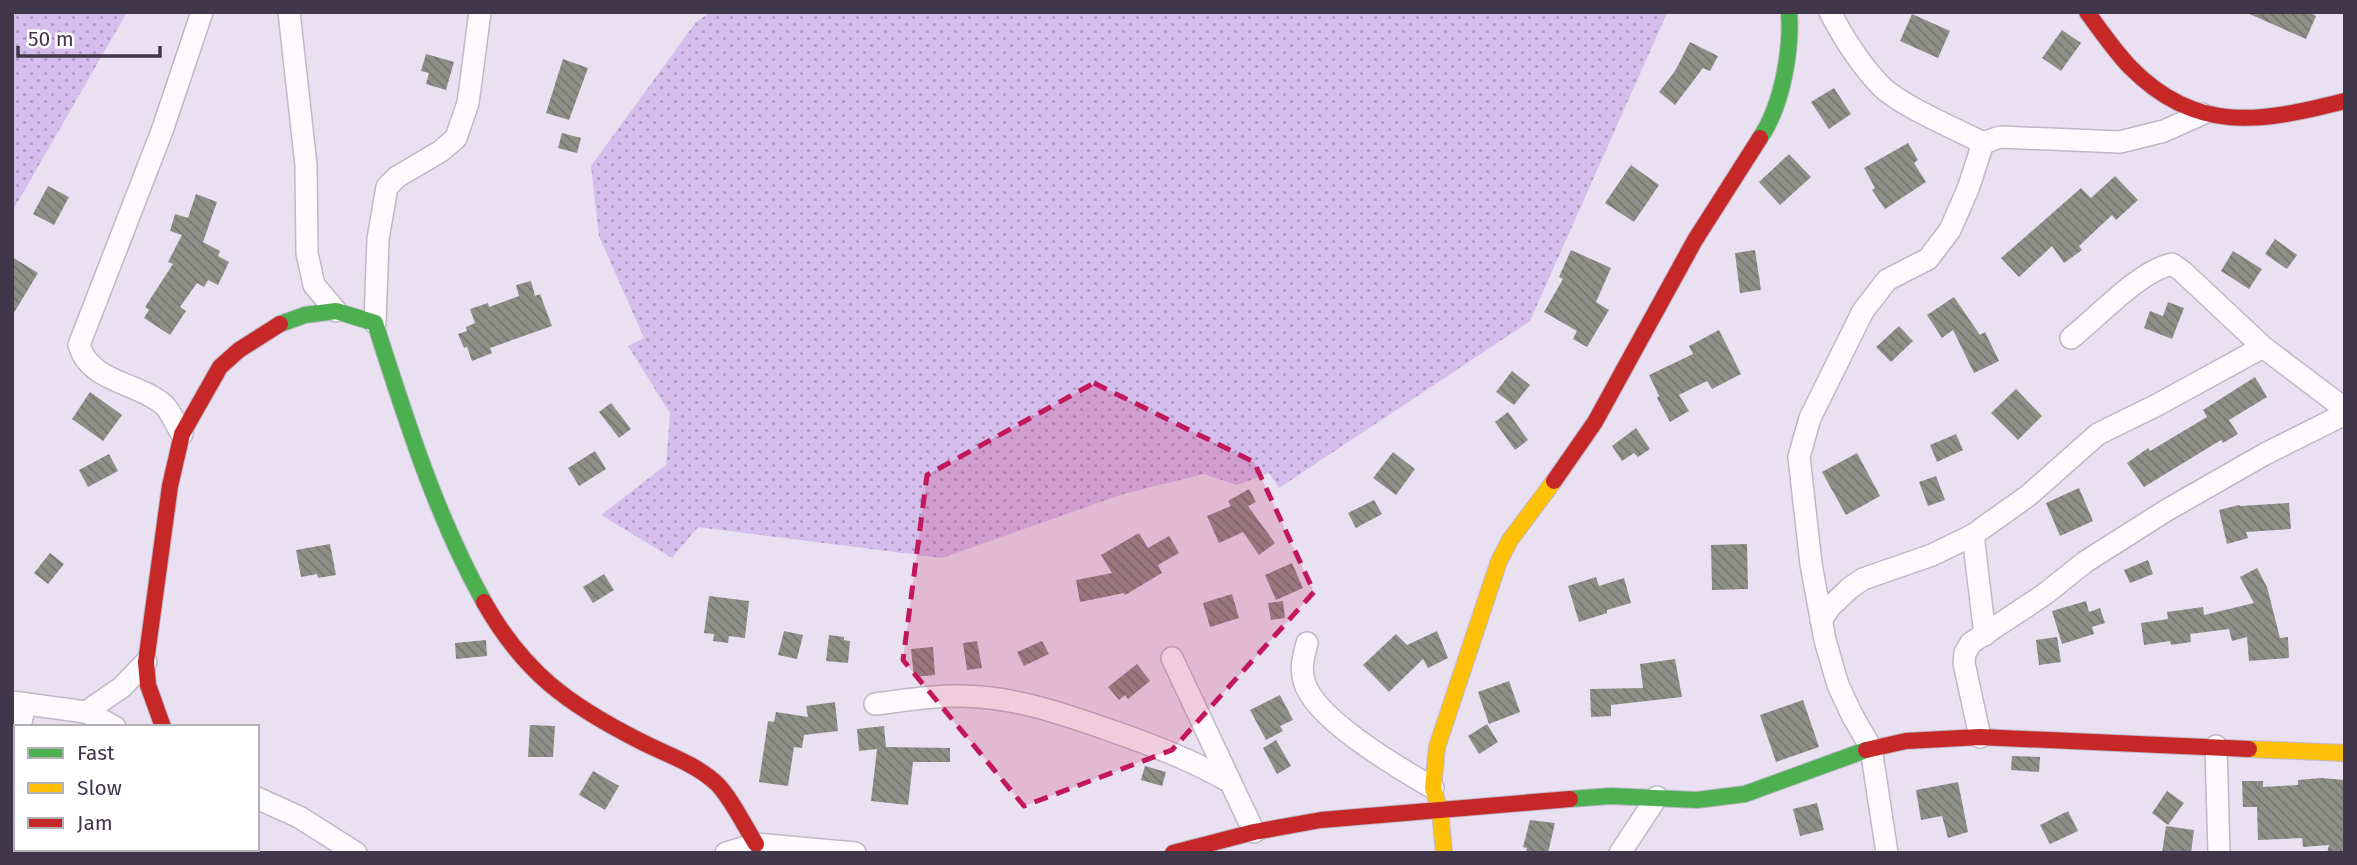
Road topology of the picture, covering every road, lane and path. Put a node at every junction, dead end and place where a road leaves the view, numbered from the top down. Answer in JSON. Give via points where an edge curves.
{"nodes":[{"id":1,"x":202,"y":12,"type":"edge"},
{"id":2,"x":289,"y":12,"type":"edge"},
{"id":3,"x":480,"y":12,"type":"edge"},
{"id":4,"x":1789,"y":12,"type":"edge"},
{"id":5,"x":1830,"y":12,"type":"edge"},
{"id":6,"x":2087,"y":12,"type":"edge"},
{"id":7,"x":2345,"y":101,"type":"edge"},
{"id":8,"x":2202,"y":114,"type":"junction"},
{"id":9,"x":1983,"y":143,"type":"junction"},
{"id":10,"x":336,"y":311,"type":"junction"},
{"id":11,"x":375,"y":323,"type":"junction"},
{"id":12,"x":2071,"y":338,"type":"dead end"},
{"id":13,"x":2263,"y":347,"type":"junction"},
{"id":14,"x":2345,"y":412,"type":"edge"},
{"id":15,"x":182,"y":434,"type":"junction"},
{"id":16,"x":1973,"y":535,"type":"junction"},
{"id":17,"x":1821,"y":620,"type":"junction"},
{"id":18,"x":1985,"y":635,"type":"junction"},
{"id":19,"x":1307,"y":643,"type":"dead end"},
{"id":20,"x":1172,"y":658,"type":"dead end"},
{"id":21,"x":146,"y":662,"type":"junction"},
{"id":22,"x":18,"y":703,"type":"edge"},
{"id":23,"x":874,"y":704,"type":"dead end"},
{"id":24,"x":86,"y":712,"type":"junction"},
{"id":25,"x":20,"y":725,"type":"edge"},
{"id":26,"x":110,"y":725,"type":"edge"},
{"id":27,"x":162,"y":725,"type":"edge"},
{"id":28,"x":1980,"y":737,"type":"junction"},
{"id":29,"x":2216,"y":746,"type":"junction"},
{"id":30,"x":1871,"y":748,"type":"junction"},
{"id":31,"x":2345,"y":753,"type":"edge"},
{"id":32,"x":1230,"y":782,"type":"junction"},
{"id":33,"x":1433,"y":788,"type":"junction"},
{"id":34,"x":1657,"y":797,"type":"junction"},
{"id":35,"x":259,"y":798,"type":"edge"},
{"id":36,"x":1440,"y":811,"type":"junction"},
{"id":37,"x":1254,"y":832,"type":"junction"},
{"id":38,"x":756,"y":844,"type":"junction"},
{"id":39,"x":356,"y":853,"type":"edge"},
{"id":40,"x":726,"y":853,"type":"edge"},
{"id":41,"x":855,"y":853,"type":"edge"},
{"id":42,"x":1173,"y":853,"type":"edge"},
{"id":43,"x":1444,"y":853,"type":"edge"},
{"id":44,"x":1620,"y":853,"type":"edge"},
{"id":45,"x":1888,"y":853,"type":"edge"},
{"id":46,"x":2219,"y":853,"type":"edge"}],
"edges":[{"from":1,"to":15,"type":"street","via":[[162,131],[79,345],[89,364],[102,374],[164,405]]},
{"from":2,"to":10,"type":"street","via":[[306,165],[307,253],[314,285]]},
{"from":3,"to":11,"type":"street","via":[[468,103],[456,138],[387,187]]},
{"from":4,"to":33,"type":"street","via":[[1791,35],[1781,89],[1765,131],[1695,240],[1595,422],[1499,561],[1437,747]]},
{"from":5,"to":9,"type":"street","via":[[1847,45],[1884,89]]},
{"from":6,"to":8,"type":"street","via":[[2130,68]]},
{"from":7,"to":8,"type":"street","via":[[2249,118]]},
{"from":8,"to":9,"type":"street","via":[[2164,131],[2120,142],[2000,137]]},
{"from":9,"to":17,"type":"street","via":[[1950,230],[1928,259],[1887,280],[1863,310],[1807,428],[1799,457]]},
{"from":10,"to":11,"type":"street"},
{"from":10,"to":15,"type":"street","via":[[280,324],[239,350],[220,368]]},
{"from":11,"to":38,"type":"street","via":[[438,512],[505,640],[559,693],[718,783]]},
{"from":12,"to":13,"type":"street","via":[[2143,276],[2172,264]]},
{"from":13,"to":14,"type":"street"},
{"from":13,"to":16,"type":"street","via":[[2098,434],[2029,495]]},
{"from":14,"to":18,"type":"street","via":[[2158,515]]},
{"from":15,"to":21,"type":"street","via":[[170,486]]},
{"from":16,"to":17,"type":"street","via":[[1940,552],[1863,579]]},
{"from":16,"to":18,"type":"street"},
{"from":17,"to":30,"type":"street","via":[[1838,685]]},
{"from":18,"to":28,"type":"street","via":[[1971,643],[1964,663]]},
{"from":19,"to":33,"type":"street","via":[[1302,661],[1304,681],[1313,700],[1365,745]]},
{"from":20,"to":32,"type":"street"},
{"from":21,"to":24,"type":"street","via":[[122,687]]},
{"from":21,"to":27,"type":"street","via":[[148,685]]},
{"from":22,"to":24,"type":"street"},
{"from":22,"to":25,"type":"street"},
{"from":23,"to":32,"type":"street","via":[[956,696],[1008,700],[1150,744]]},
{"from":24,"to":26,"type":"street"},
{"from":28,"to":29,"type":"street"},
{"from":28,"to":30,"type":"street"},
{"from":29,"to":31,"type":"street"},
{"from":29,"to":46,"type":"street"},
{"from":30,"to":34,"type":"street","via":[[1745,794],[1697,800]]},
{"from":30,"to":45,"type":"street"},
{"from":32,"to":37,"type":"street"},
{"from":33,"to":36,"type":"street"},
{"from":34,"to":36,"type":"street","via":[[1611,796]]},
{"from":34,"to":44,"type":"street"},
{"from":35,"to":39,"type":"street"},
{"from":36,"to":37,"type":"street","via":[[1321,820]]},
{"from":36,"to":43,"type":"street"},
{"from":37,"to":42,"type":"street"},
{"from":38,"to":40,"type":"street"},
{"from":38,"to":41,"type":"street"}]}
